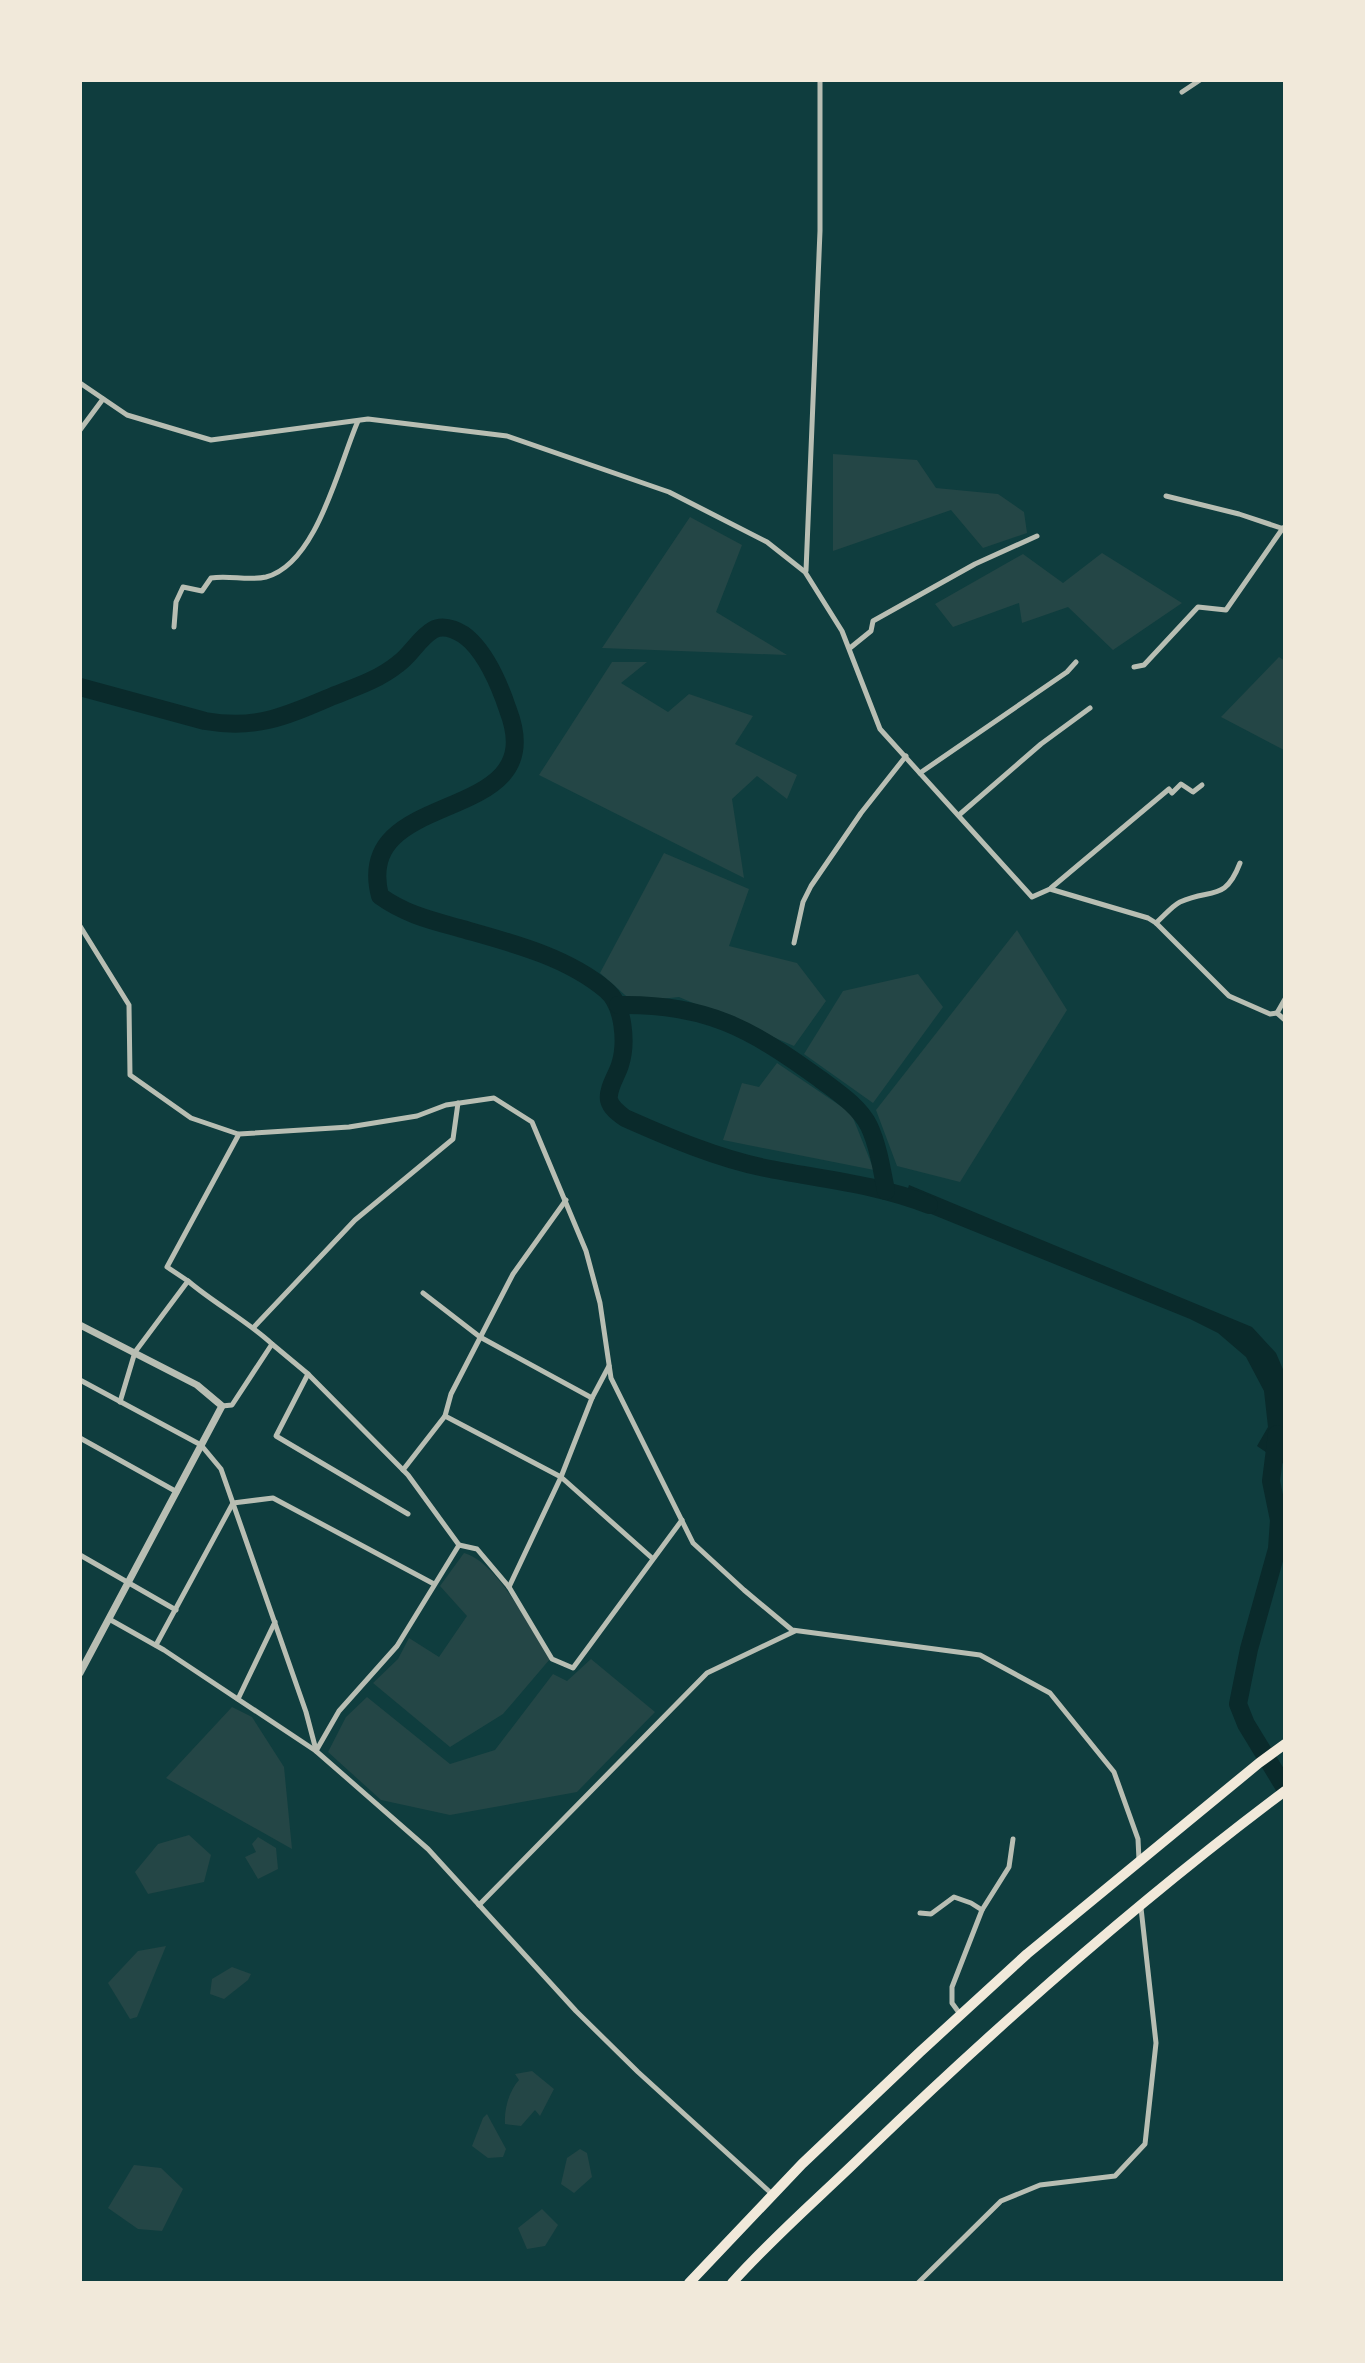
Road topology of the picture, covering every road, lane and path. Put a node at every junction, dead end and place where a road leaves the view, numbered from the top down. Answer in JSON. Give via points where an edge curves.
{"nodes":[{"id":1,"x":820,"y":80,"type":"edge"},
{"id":2,"x":1200,"y":80,"type":"edge"},
{"id":3,"x":1182,"y":92,"type":"dead end"},
{"id":4,"x":80,"y":383,"type":"edge"},
{"id":5,"x":103,"y":399,"type":"junction"},
{"id":6,"x":358,"y":421,"type":"junction"},
{"id":7,"x":80,"y":430,"type":"edge"},
{"id":8,"x":1166,"y":496,"type":"dead end"},
{"id":9,"x":1284,"y":529,"type":"edge"},
{"id":10,"x":1037,"y":536,"type":"dead end"},
{"id":11,"x":805,"y":572,"type":"junction"},
{"id":12,"x":174,"y":627,"type":"dead end"},
{"id":13,"x":850,"y":648,"type":"junction"},
{"id":14,"x":1076,"y":662,"type":"dead end"},
{"id":15,"x":1134,"y":667,"type":"dead end"},
{"id":16,"x":1090,"y":708,"type":"dead end"},
{"id":17,"x":906,"y":756,"type":"junction"},
{"id":18,"x":920,"y":773,"type":"junction"},
{"id":19,"x":1202,"y":785,"type":"dead end"},
{"id":20,"x":959,"y":815,"type":"junction"},
{"id":21,"x":1240,"y":863,"type":"dead end"},
{"id":22,"x":1050,"y":889,"type":"junction"},
{"id":23,"x":1156,"y":923,"type":"junction"},
{"id":24,"x":80,"y":926,"type":"edge"},
{"id":25,"x":794,"y":943,"type":"dead end"},
{"id":26,"x":1285,"y":999,"type":"edge"},
{"id":27,"x":1277,"y":1013,"type":"junction"},
{"id":28,"x":1285,"y":1020,"type":"edge"},
{"id":29,"x":458,"y":1103,"type":"junction"},
{"id":30,"x":239,"y":1134,"type":"junction"},
{"id":31,"x":566,"y":1200,"type":"junction"},
{"id":32,"x":188,"y":1281,"type":"junction"},
{"id":33,"x":423,"y":1293,"type":"dead end"},
{"id":34,"x":80,"y":1325,"type":"edge"},
{"id":35,"x":254,"y":1327,"type":"junction"},
{"id":36,"x":480,"y":1337,"type":"junction"},
{"id":37,"x":272,"y":1344,"type":"junction"},
{"id":38,"x":135,"y":1352,"type":"junction"},
{"id":39,"x":609,"y":1365,"type":"junction"},
{"id":40,"x":308,"y":1374,"type":"junction"},
{"id":41,"x":80,"y":1380,"type":"edge"},
{"id":42,"x":592,"y":1398,"type":"junction"},
{"id":43,"x":120,"y":1402,"type":"junction"},
{"id":44,"x":222,"y":1406,"type":"junction"},
{"id":45,"x":445,"y":1416,"type":"junction"},
{"id":46,"x":80,"y":1438,"type":"edge"},
{"id":47,"x":201,"y":1445,"type":"junction"},
{"id":48,"x":403,"y":1470,"type":"junction"},
{"id":49,"x":561,"y":1477,"type":"junction"},
{"id":50,"x":177,"y":1492,"type":"junction"},
{"id":51,"x":233,"y":1503,"type":"junction"},
{"id":52,"x":408,"y":1514,"type":"dead end"},
{"id":53,"x":682,"y":1520,"type":"junction"},
{"id":54,"x":459,"y":1545,"type":"junction"},
{"id":55,"x":80,"y":1555,"type":"edge"},
{"id":56,"x":652,"y":1558,"type":"junction"},
{"id":57,"x":128,"y":1583,"type":"junction"},
{"id":58,"x":434,"y":1584,"type":"junction"},
{"id":59,"x":509,"y":1587,"type":"junction"},
{"id":60,"x":176,"y":1610,"type":"junction"},
{"id":61,"x":109,"y":1619,"type":"junction"},
{"id":62,"x":275,"y":1622,"type":"junction"},
{"id":63,"x":796,"y":1631,"type":"junction"},
{"id":64,"x":156,"y":1645,"type":"junction"},
{"id":65,"x":80,"y":1673,"type":"edge"},
{"id":66,"x":238,"y":1699,"type":"junction"},
{"id":67,"x":1285,"y":1744,"type":"edge"},
{"id":68,"x":316,"y":1751,"type":"junction"},
{"id":69,"x":1285,"y":1791,"type":"edge"},
{"id":70,"x":1013,"y":1839,"type":"dead end"},
{"id":71,"x":1139,"y":1861,"type":"junction"},
{"id":72,"x":1140,"y":1903,"type":"junction"},
{"id":73,"x":479,"y":1905,"type":"junction"},
{"id":74,"x":982,"y":1910,"type":"junction"},
{"id":75,"x":920,"y":1913,"type":"dead end"},
{"id":76,"x":961,"y":2014,"type":"junction"},
{"id":77,"x":772,"y":2194,"type":"junction"},
{"id":78,"x":689,"y":2283,"type":"edge"},
{"id":79,"x":732,"y":2283,"type":"edge"},
{"id":80,"x":918,"y":2283,"type":"edge"}],
"edges":[{"from":1,"to":11,"type":"street","via":[[820,231]]},
{"from":2,"to":3,"type":"street"},
{"from":4,"to":5,"type":"street"},
{"from":5,"to":6,"type":"street","via":[[127,415],[211,440]]},
{"from":5,"to":7,"type":"street"},
{"from":6,"to":11,"type":"street","via":[[507,436],[669,492],[767,542]]},
{"from":6,"to":12,"type":"street","via":[[310,540],[268,576],[211,578],[202,591],[183,587]]},
{"from":8,"to":9,"type":"street"},
{"from":9,"to":15,"type":"street","via":[[1226,610],[1198,607],[1144,665]]},
{"from":10,"to":13,"type":"street","via":[[873,621],[871,631]]},
{"from":11,"to":13,"type":"street"},
{"from":13,"to":17,"type":"street","via":[[880,729]]},
{"from":14,"to":18,"type":"street"},
{"from":16,"to":20,"type":"street"},
{"from":17,"to":18,"type":"street"},
{"from":17,"to":25,"type":"street","via":[[811,886]]},
{"from":18,"to":20,"type":"street"},
{"from":19,"to":22,"type":"street","via":[[1193,792],[1181,784],[1172,793],[1169,789]]},
{"from":20,"to":22,"type":"street","via":[[1032,897]]},
{"from":21,"to":23,"type":"street","via":[[1233,882],[1178,902]]},
{"from":22,"to":23,"type":"street"},
{"from":23,"to":27,"type":"street","via":[[1229,996]]},
{"from":24,"to":30,"type":"street","via":[[129,1005],[130,1075],[191,1118]]},
{"from":26,"to":27,"type":"street"},
{"from":27,"to":28,"type":"street"},
{"from":29,"to":30,"type":"street","via":[[349,1127]]},
{"from":29,"to":31,"type":"street","via":[[494,1098],[532,1122]]},
{"from":29,"to":35,"type":"street","via":[[453,1139],[355,1220]]},
{"from":30,"to":32,"type":"street","via":[[167,1267]]},
{"from":31,"to":36,"type":"street","via":[[513,1274]]},
{"from":31,"to":39,"type":"street","via":[[600,1303]]},
{"from":32,"to":35,"type":"street","via":[[215,1305]]},
{"from":32,"to":38,"type":"street"},
{"from":33,"to":36,"type":"street"},
{"from":34,"to":38,"type":"street"},
{"from":35,"to":37,"type":"street"},
{"from":36,"to":42,"type":"street"},
{"from":36,"to":45,"type":"street"},
{"from":37,"to":40,"type":"street"},
{"from":37,"to":44,"type":"street","via":[[232,1405]]},
{"from":38,"to":43,"type":"street"},
{"from":38,"to":44,"type":"street","via":[[197,1385]]},
{"from":39,"to":42,"type":"street"},
{"from":39,"to":53,"type":"street"},
{"from":40,"to":48,"type":"street"},
{"from":40,"to":52,"type":"street","via":[[276,1436]]},
{"from":41,"to":43,"type":"street"},
{"from":42,"to":49,"type":"street"},
{"from":43,"to":47,"type":"street"},
{"from":44,"to":47,"type":"street"},
{"from":45,"to":48,"type":"street"},
{"from":45,"to":49,"type":"street"},
{"from":46,"to":50,"type":"street"},
{"from":47,"to":50,"type":"street"},
{"from":47,"to":51,"type":"street","via":[[221,1469]]},
{"from":48,"to":54,"type":"street"},
{"from":49,"to":56,"type":"street"},
{"from":49,"to":59,"type":"street"},
{"from":50,"to":57,"type":"street"},
{"from":51,"to":58,"type":"street","via":[[273,1498]]},
{"from":51,"to":60,"type":"street"},
{"from":51,"to":62,"type":"street"},
{"from":53,"to":56,"type":"street"},
{"from":53,"to":63,"type":"street","via":[[693,1543]]},
{"from":54,"to":58,"type":"street"},
{"from":54,"to":59,"type":"street","via":[[477,1549]]},
{"from":55,"to":57,"type":"street"},
{"from":56,"to":59,"type":"street","via":[[573,1668],[552,1659]]},
{"from":57,"to":60,"type":"street"},
{"from":57,"to":61,"type":"street"},
{"from":58,"to":68,"type":"street","via":[[397,1646],[339,1711]]},
{"from":60,"to":64,"type":"street"},
{"from":61,"to":64,"type":"street"},
{"from":61,"to":65,"type":"street"},
{"from":62,"to":66,"type":"street"},
{"from":62,"to":68,"type":"street"},
{"from":63,"to":71,"type":"street","via":[[980,1655],[1050,1693],[1114,1772],[1138,1839]]},
{"from":63,"to":73,"type":"street","via":[[707,1673]]},
{"from":64,"to":66,"type":"street"},
{"from":66,"to":68,"type":"street"},
{"from":67,"to":71,"type":"highway"},
{"from":68,"to":73,"type":"street","via":[[428,1849]]},
{"from":69,"to":72,"type":"highway"},
{"from":70,"to":74,"type":"street","via":[[1009,1867]]},
{"from":71,"to":76,"type":"highway"},
{"from":72,"to":79,"type":"highway","via":[[923,2097]]},
{"from":72,"to":80,"type":"street","via":[[1156,2043],[1145,2144],[1115,2176],[1040,2185],[1001,2201]]},
{"from":73,"to":77,"type":"street","via":[[576,2011]]},
{"from":74,"to":75,"type":"street","via":[[954,1897],[931,1914]]},
{"from":74,"to":76,"type":"street","via":[[952,1987],[952,2003]]},
{"from":76,"to":77,"type":"highway"},
{"from":77,"to":78,"type":"highway"}]}
